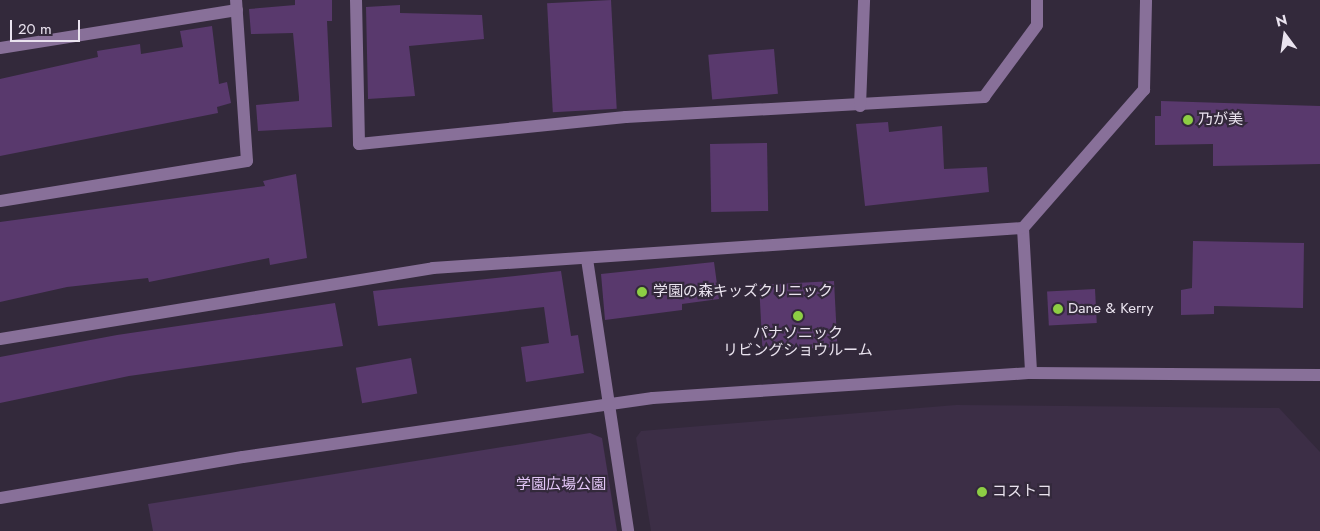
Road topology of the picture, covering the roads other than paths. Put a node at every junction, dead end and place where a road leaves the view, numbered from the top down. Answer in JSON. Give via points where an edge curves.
{"nodes":[{"id":1,"x":356,"y":0,"type":"edge"},
{"id":2,"x":864,"y":0,"type":"edge"},
{"id":3,"x":1037,"y":0,"type":"edge"},
{"id":4,"x":1146,"y":0,"type":"edge"},
{"id":5,"x":237,"y":5,"type":"edge"},
{"id":6,"x":0,"y":48,"type":"edge"},
{"id":7,"x":860,"y":106,"type":"junction"},
{"id":8,"x":0,"y":200,"type":"edge"},
{"id":9,"x":1023,"y":228,"type":"junction"},
{"id":10,"x":587,"y":259,"type":"junction"},
{"id":11,"x":0,"y":339,"type":"edge"},
{"id":12,"x":1031,"y":373,"type":"junction"},
{"id":13,"x":1320,"y":375,"type":"edge"},
{"id":14,"x":608,"y":404,"type":"junction"},
{"id":15,"x":0,"y":498,"type":"edge"},
{"id":16,"x":628,"y":531,"type":"edge"}],
"edges":[{"from":1,"to":7,"type":"street","via":[[359,144],[626,117]]},
{"from":2,"to":7,"type":"street"},
{"from":3,"to":7,"type":"street","via":[[1037,25],[984,97]]},
{"from":4,"to":9,"type":"street","via":[[1144,90]]},
{"from":5,"to":6,"type":"street"},
{"from":5,"to":8,"type":"street","via":[[246,161]]},
{"from":9,"to":10,"type":"street"},
{"from":9,"to":12,"type":"street"},
{"from":10,"to":11,"type":"street","via":[[433,268]]},
{"from":10,"to":14,"type":"street"},
{"from":12,"to":13,"type":"street"},
{"from":12,"to":14,"type":"street"},
{"from":14,"to":15,"type":"street","via":[[243,457]]},
{"from":14,"to":16,"type":"street"}]}
